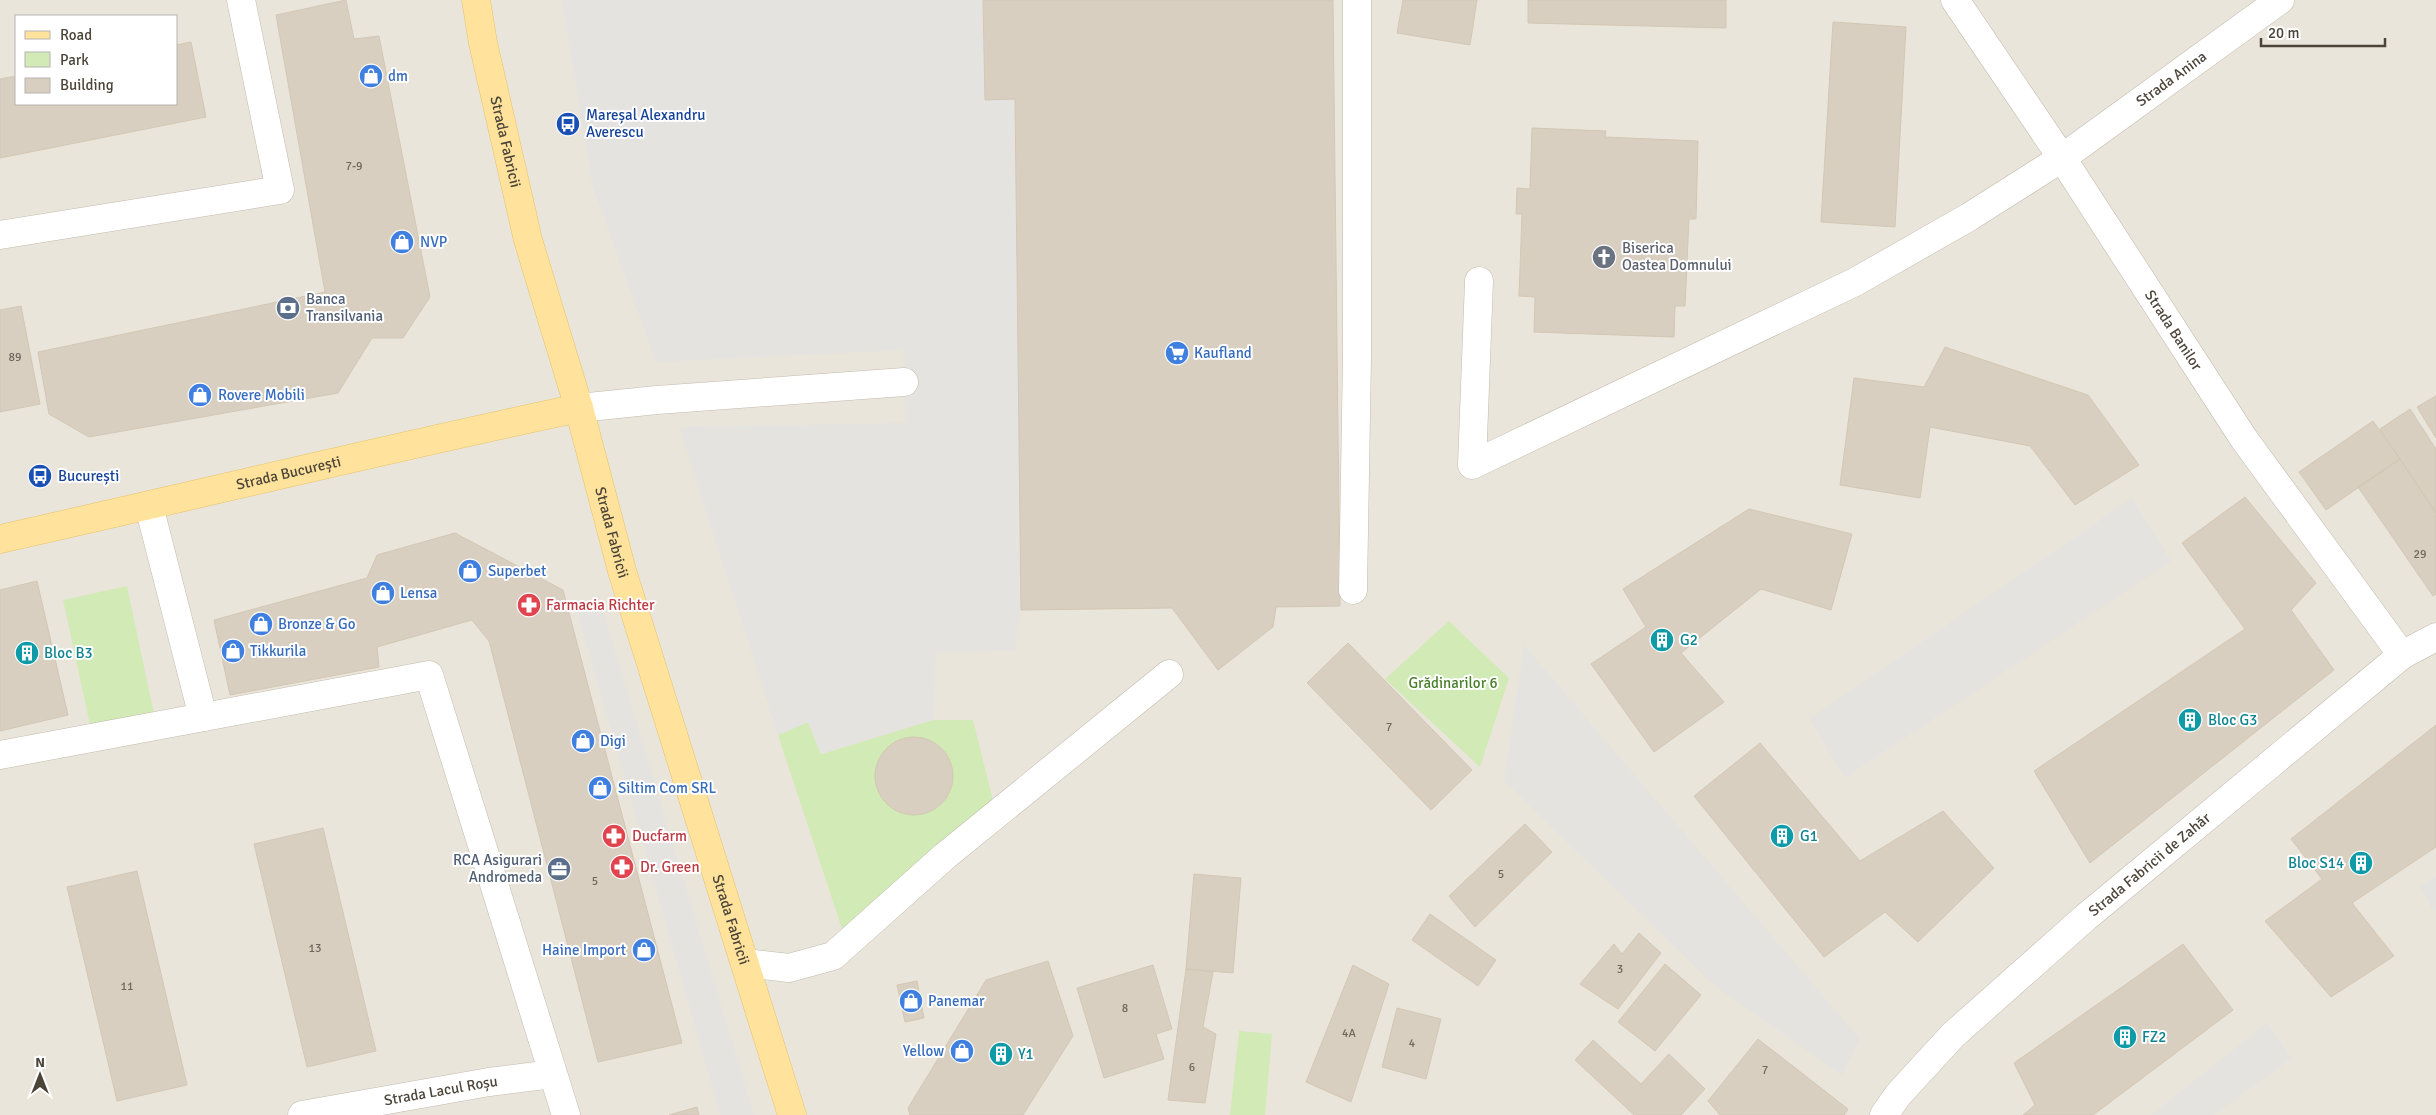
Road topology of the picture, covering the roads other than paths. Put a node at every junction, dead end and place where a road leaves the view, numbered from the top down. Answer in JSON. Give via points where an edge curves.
{"nodes":[{"id":1,"x":241,"y":0,"type":"edge"},
{"id":2,"x":476,"y":0,"type":"edge"},
{"id":3,"x":1357,"y":0,"type":"edge"},
{"id":4,"x":1955,"y":0,"type":"edge"},
{"id":5,"x":2280,"y":0,"type":"edge"},
{"id":6,"x":2062,"y":158,"type":"junction"},
{"id":7,"x":0,"y":235,"type":"edge"},
{"id":8,"x":1479,"y":282,"type":"dead end"},
{"id":9,"x":904,"y":382,"type":"dead end"},
{"id":10,"x":579,"y":408,"type":"junction"},
{"id":11,"x":149,"y":506,"type":"junction"},
{"id":12,"x":0,"y":539,"type":"edge"},
{"id":13,"x":1353,"y":590,"type":"dead end"},
{"id":14,"x":2436,"y":637,"type":"edge"},
{"id":15,"x":2402,"y":656,"type":"junction"},
{"id":16,"x":1168,"y":674,"type":"dead end"},
{"id":17,"x":203,"y":717,"type":"junction"},
{"id":18,"x":0,"y":756,"type":"edge"},
{"id":19,"x":745,"y":963,"type":"junction"},
{"id":20,"x":552,"y":1074,"type":"junction"},
{"id":21,"x":302,"y":1115,"type":"edge"},
{"id":22,"x":566,"y":1115,"type":"edge"},
{"id":23,"x":792,"y":1115,"type":"edge"},
{"id":24,"x":1884,"y":1115,"type":"edge"}],
"edges":[{"from":1,"to":7,"type":"street","via":[[280,190]]},
{"from":2,"to":10,"type":"main road","name":"Strada Fabricii","via":[[528,240]]},
{"from":3,"to":13,"type":"street"},
{"from":4,"to":6,"type":"street","name":"Strada Banilor"},
{"from":5,"to":6,"type":"street","name":"Strada Anina"},
{"from":6,"to":8,"type":"street","name":"Strada Anina","via":[[1969,217],[1855,282],[1472,465]]},
{"from":6,"to":15,"type":"street","name":"Strada Banilor","via":[[2244,439]]},
{"from":9,"to":10,"type":"street"},
{"from":10,"to":11,"type":"main road","name":"Strada București"},
{"from":10,"to":19,"type":"main road","name":"Strada Fabricii","via":[[622,571]]},
{"from":11,"to":12,"type":"main road","name":"Strada București"},
{"from":11,"to":17,"type":"street"},
{"from":14,"to":15,"type":"street","name":"Strada Fabricii de Zahăr"},
{"from":15,"to":24,"type":"street","name":"Strada Fabricii de Zahăr","via":[[2086,917],[1952,1035]]},
{"from":16,"to":19,"type":"street","via":[[945,856],[833,956],[789,968]]},
{"from":17,"to":18,"type":"street"},
{"from":17,"to":20,"type":"street","via":[[429,675]]},
{"from":19,"to":23,"type":"main road","name":"Strada Fabricii"},
{"from":20,"to":21,"type":"street","name":"Strada Lacul Roșu"},
{"from":20,"to":22,"type":"street"}]}
